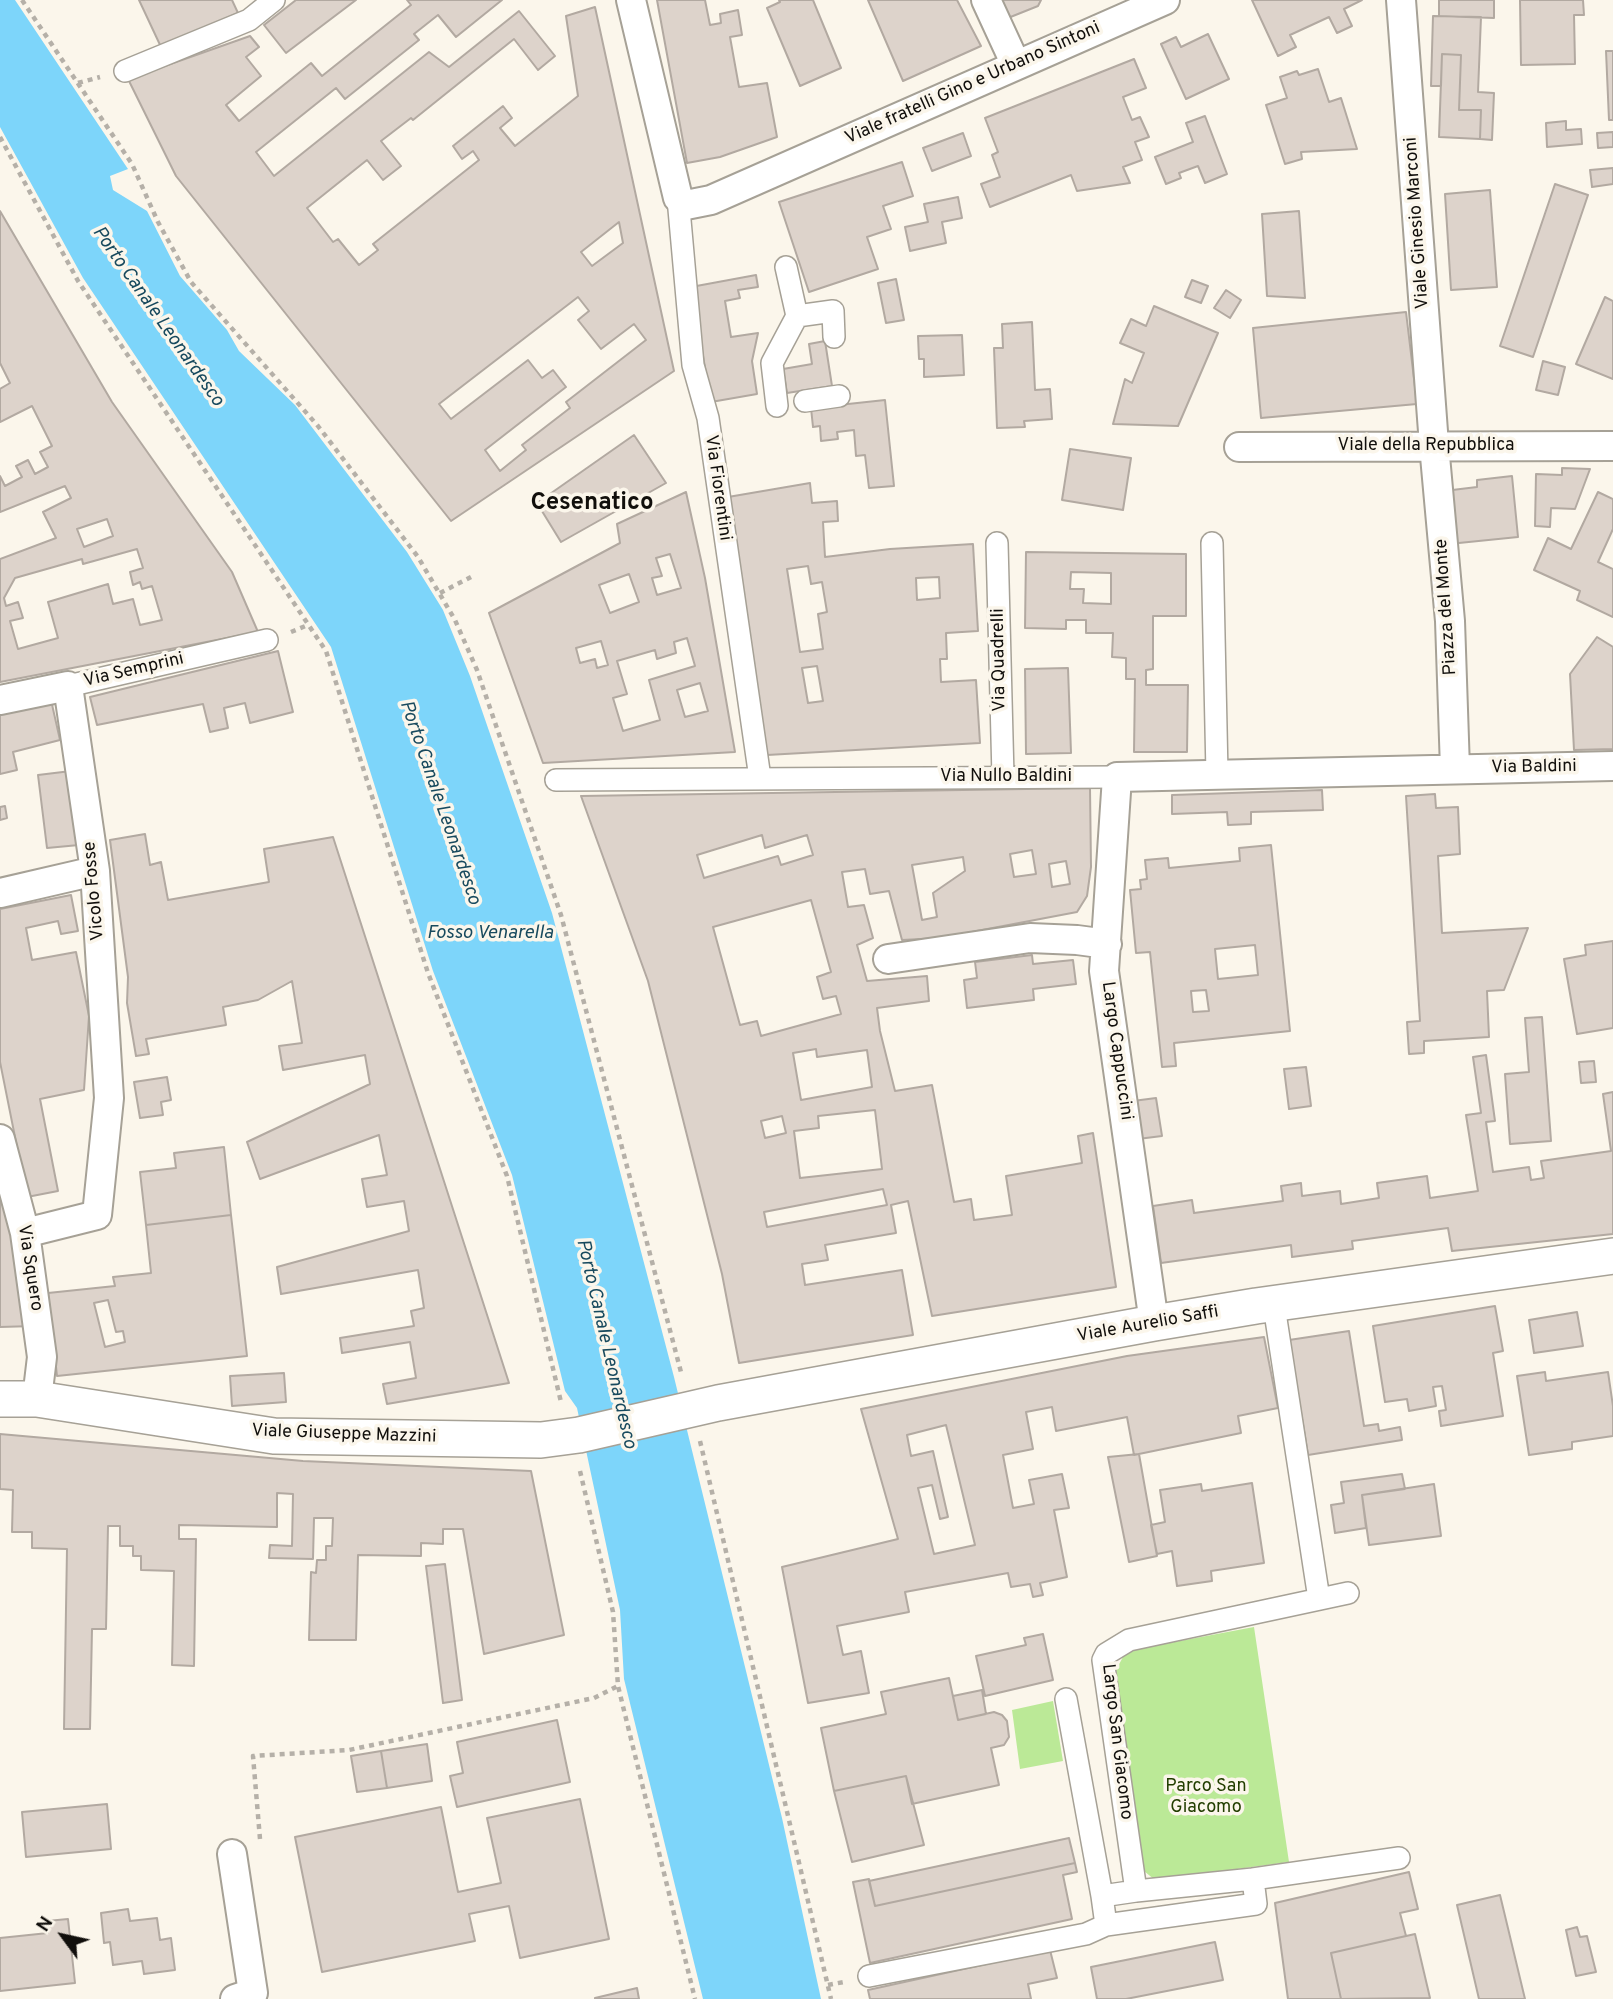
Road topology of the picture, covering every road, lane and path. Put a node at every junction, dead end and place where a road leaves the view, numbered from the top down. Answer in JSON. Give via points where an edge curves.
{"nodes":[{"id":1,"x":22,"y":0,"type":"edge"},
{"id":2,"x":274,"y":0,"type":"edge"},
{"id":3,"x":631,"y":0,"type":"edge"},
{"id":4,"x":986,"y":0,"type":"edge"},
{"id":5,"x":1401,"y":0,"type":"edge"},
{"id":6,"x":1147,"y":3,"type":"edge"},
{"id":7,"x":1016,"y":65,"type":"junction"},
{"id":8,"x":125,"y":71,"type":"dead end"},
{"id":9,"x":0,"y":137,"type":"edge"},
{"id":10,"x":682,"y":202,"type":"junction"},
{"id":11,"x":786,"y":267,"type":"dead end"},
{"id":12,"x":797,"y":316,"type":"junction"},
{"id":13,"x":834,"y":337,"type":"dead end"},
{"id":14,"x":839,"y":396,"type":"dead end"},
{"id":15,"x":805,"y":401,"type":"dead end"},
{"id":16,"x":777,"y":406,"type":"dead end"},
{"id":17,"x":1434,"y":445,"type":"junction"},
{"id":18,"x":1613,"y":446,"type":"edge"},
{"id":19,"x":1239,"y":447,"type":"dead end"},
{"id":20,"x":997,"y":542,"type":"dead end"},
{"id":21,"x":1213,"y":543,"type":"dead end"},
{"id":22,"x":471,"y":576,"type":"dead end"},
{"id":23,"x":440,"y":593,"type":"junction"},
{"id":24,"x":267,"y":640,"type":"dead end"},
{"id":25,"x":68,"y":686,"type":"junction"},
{"id":26,"x":0,"y":700,"type":"edge"},
{"id":27,"x":1613,"y":766,"type":"edge"},
{"id":28,"x":1455,"y":769,"type":"junction"},
{"id":29,"x":1217,"y":774,"type":"junction"},
{"id":30,"x":1003,"y":777,"type":"junction"},
{"id":31,"x":1117,"y":777,"type":"junction"},
{"id":32,"x":760,"y":778,"type":"junction"},
{"id":33,"x":556,"y":779,"type":"dead end"},
{"id":34,"x":95,"y":871,"type":"junction"},
{"id":35,"x":0,"y":893,"type":"edge"},
{"id":36,"x":1107,"y":944,"type":"junction"},
{"id":37,"x":888,"y":960,"type":"dead end"},
{"id":38,"x":0,"y":1139,"type":"edge"},
{"id":39,"x":25,"y":1233,"type":"junction"},
{"id":40,"x":1613,"y":1256,"type":"edge"},
{"id":41,"x":1276,"y":1319,"type":"dead end"},
{"id":42,"x":1154,"y":1323,"type":"junction"},
{"id":43,"x":0,"y":1399,"type":"edge"},
{"id":44,"x":37,"y":1399,"type":"junction"},
{"id":45,"x":689,"y":1410,"type":"junction"},
{"id":46,"x":573,"y":1436,"type":"junction"},
{"id":47,"x":1348,"y":1593,"type":"dead end"},
{"id":48,"x":1319,"y":1599,"type":"junction"},
{"id":49,"x":618,"y":1685,"type":"junction"},
{"id":50,"x":1066,"y":1699,"type":"dead end"},
{"id":51,"x":232,"y":1854,"type":"joint"},
{"id":52,"x":1399,"y":1858,"type":"dead end"},
{"id":53,"x":1253,"y":1879,"type":"junction"},
{"id":54,"x":1136,"y":1891,"type":"junction"},
{"id":55,"x":1102,"y":1896,"type":"junction"},
{"id":56,"x":1106,"y":1925,"type":"junction"},
{"id":57,"x":869,"y":1976,"type":"dead end"},
{"id":58,"x":235,"y":1999,"type":"edge"},
{"id":59,"x":695,"y":1999,"type":"edge"},
{"id":60,"x":831,"y":1999,"type":"edge"}],
"edges":[{"from":1,"to":23,"type":"path","via":[[132,164],[191,282],[318,426]]},
{"from":2,"to":8,"type":"street","via":[[249,20]]},
{"from":3,"to":10,"type":"street","name":"Via Fiorentini"},
{"from":4,"to":7,"type":"street"},
{"from":5,"to":17,"type":"street","name":"Viale Ginesio Marconi"},
{"from":6,"to":7,"type":"street","name":"Viale fratelli Gino e Urbano Sintoni"},
{"from":7,"to":10,"type":"street","name":"Viale fratelli Gino e Urbano Sintoni","via":[[710,200]]},
{"from":9,"to":46,"type":"path","via":[[79,281],[326,650],[428,973],[507,1176],[562,1414]]},
{"from":10,"to":32,"type":"street","name":"Via Fiorentini","via":[[693,365],[708,418]]},
{"from":11,"to":12,"type":"street"},
{"from":12,"to":13,"type":"street","via":[[833,311]]},
{"from":12,"to":16,"type":"street","via":[[772,363]]},
{"from":14,"to":15,"type":"street"},
{"from":17,"to":18,"type":"street","name":"Viale della Repubblica"},
{"from":17,"to":19,"type":"street","name":"Viale della Repubblica"},
{"from":17,"to":28,"type":"street","name":"Piazza del Monte","via":[[1450,621]]},
{"from":20,"to":30,"type":"street","name":"Via Quadrelli"},
{"from":21,"to":29,"type":"street"},
{"from":22,"to":23,"type":"path"},
{"from":23,"to":45,"type":"path","via":[[477,670],[561,915]]},
{"from":24,"to":25,"type":"street","name":"Via Semprini"},
{"from":25,"to":26,"type":"street","name":"Via Semprini"},
{"from":25,"to":34,"type":"street","name":"Vicolo Fosse"},
{"from":27,"to":28,"type":"street","name":"Via Baldini"},
{"from":28,"to":29,"type":"street","name":"Via Nullo Baldini"},
{"from":29,"to":31,"type":"street","name":"Via Nullo Baldini"},
{"from":30,"to":31,"type":"street","name":"Via Nullo Baldini"},
{"from":30,"to":32,"type":"street","name":"Via Nullo Baldini"},
{"from":31,"to":36,"type":"street","name":"Largo Cappuccini"},
{"from":32,"to":33,"type":"street","name":"Via Nullo Baldini"},
{"from":34,"to":35,"type":"street"},
{"from":34,"to":39,"type":"street","name":"Vicolo Fosse","via":[[109,1098],[97,1215]]},
{"from":36,"to":37,"type":"street","via":[[1030,938]]},
{"from":36,"to":42,"type":"street","name":"Largo Cappuccini","via":[[1104,971]]},
{"from":38,"to":39,"type":"street","name":"Via Squero"},
{"from":39,"to":44,"type":"street","name":"Via Squero","via":[[42,1357]]},
{"from":40,"to":42,"type":"street","name":"Viale Aurelio Saffi"},
{"from":41,"to":48,"type":"street"},
{"from":42,"to":45,"type":"street","name":"Viale Aurelio Saffi"},
{"from":43,"to":44,"type":"street","name":"Viale Giuseppe Mazzini"},
{"from":44,"to":46,"type":"street","name":"Viale Giuseppe Mazzini","via":[[274,1436],[541,1440]]},
{"from":45,"to":46,"type":"street","name":"Viale Giuseppe Mazzini"},
{"from":45,"to":60,"type":"path"},
{"from":46,"to":49,"type":"path","via":[[613,1612]]},
{"from":47,"to":48,"type":"street","name":"Largo San Giacomo"},
{"from":48,"to":54,"type":"street","name":"Largo San Giacomo","via":[[1129,1640],[1106,1654],[1103,1660]]},
{"from":49,"to":51,"type":"path","via":[[594,1698],[349,1750],[253,1756],[261,1838]]},
{"from":49,"to":59,"type":"path"},
{"from":50,"to":55,"type":"street"},
{"from":51,"to":58,"type":"street","via":[[253,1993]]},
{"from":52,"to":53,"type":"street"},
{"from":53,"to":54,"type":"street"},
{"from":53,"to":56,"type":"street","via":[[1256,1904]]},
{"from":54,"to":55,"type":"street"},
{"from":55,"to":56,"type":"street"},
{"from":56,"to":57,"type":"street","via":[[1086,1934]]}]}
